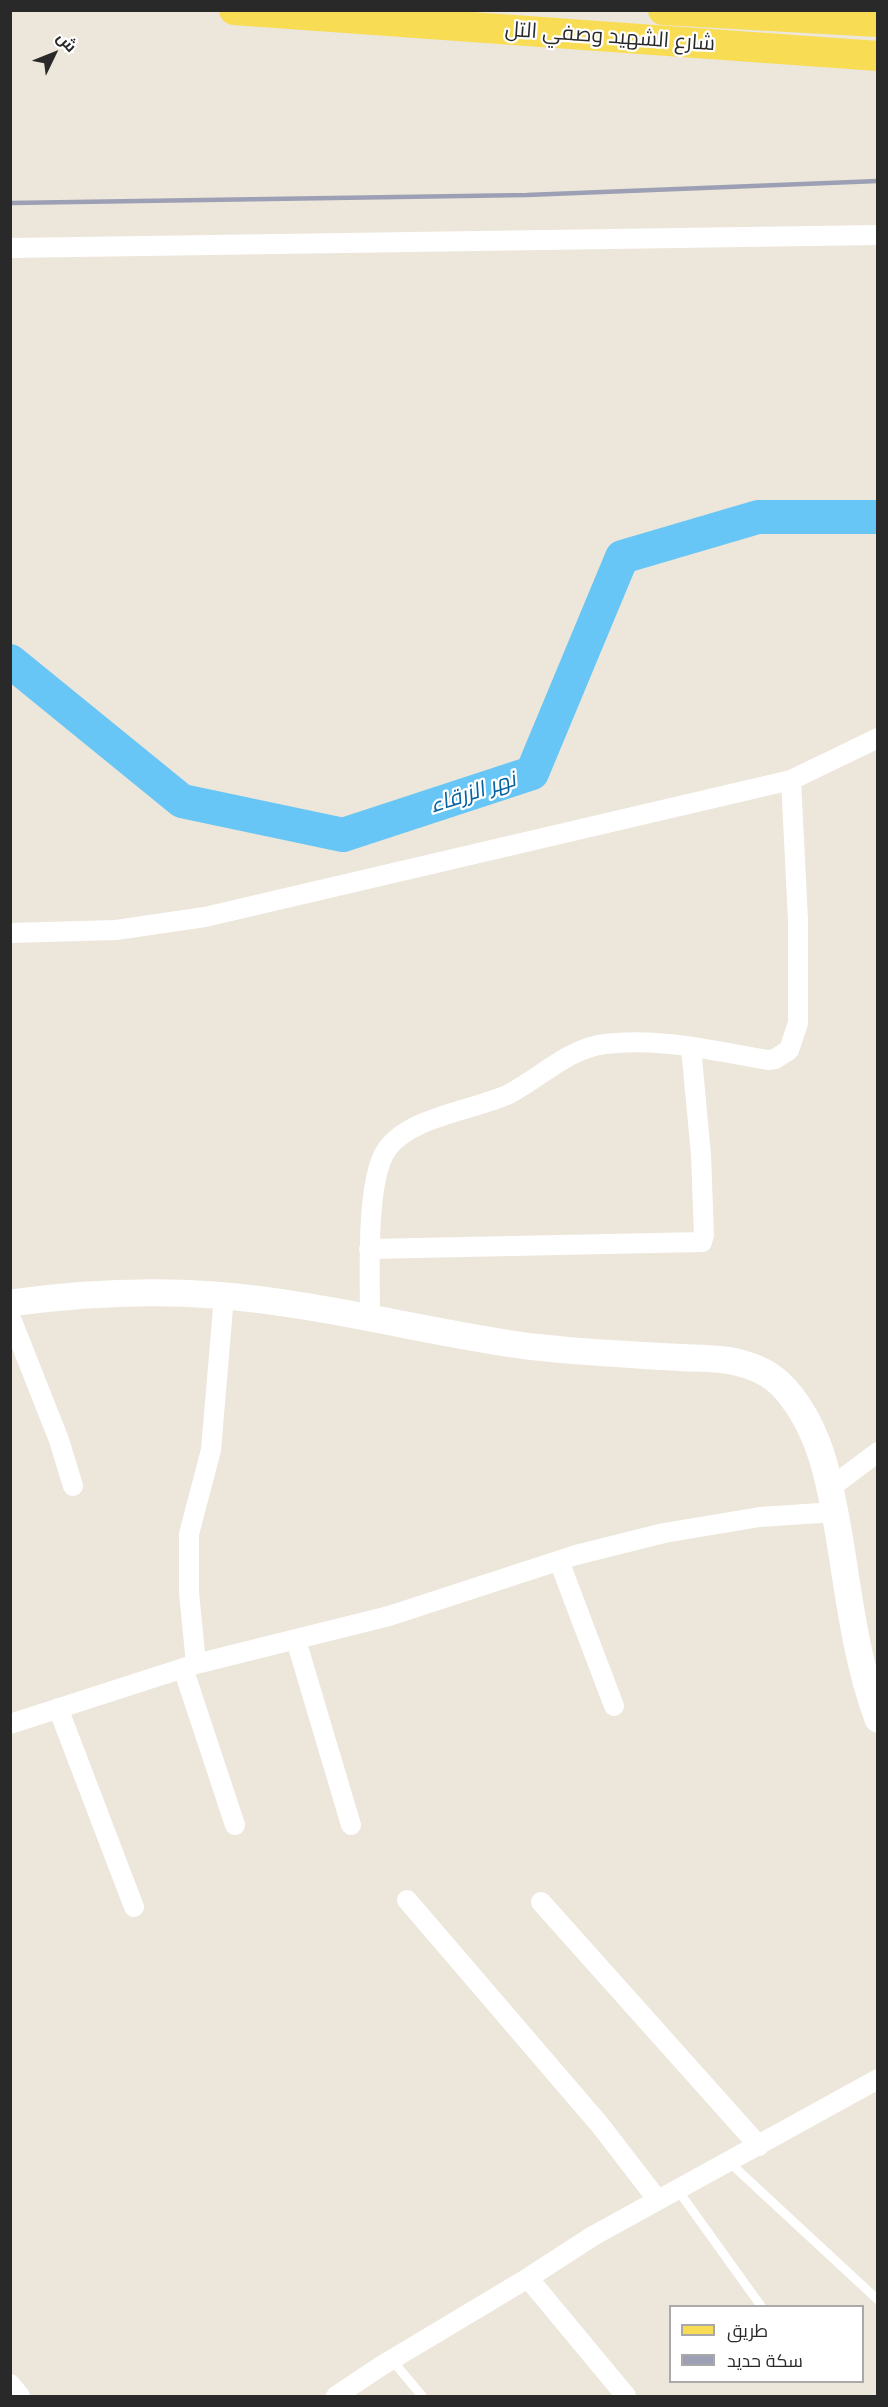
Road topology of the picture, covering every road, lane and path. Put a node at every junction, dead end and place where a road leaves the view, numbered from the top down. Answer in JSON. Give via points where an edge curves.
{"nodes":[{"id":1,"x":234,"y":10,"type":"edge"},
{"id":2,"x":663,"y":10,"type":"edge"},
{"id":3,"x":710,"y":12,"type":"edge"},
{"id":4,"x":802,"y":14,"type":"edge"},
{"id":5,"x":878,"y":22,"type":"edge"},
{"id":6,"x":878,"y":56,"type":"edge"},
{"id":7,"x":878,"y":235,"type":"edge"},
{"id":8,"x":10,"y":248,"type":"edge"},
{"id":9,"x":878,"y":738,"type":"edge"},
{"id":10,"x":791,"y":780,"type":"junction"},
{"id":11,"x":10,"y":933,"type":"edge"},
{"id":12,"x":691,"y":1047,"type":"junction"},
{"id":13,"x":369,"y":1249,"type":"junction"},
{"id":14,"x":224,"y":1296,"type":"junction"},
{"id":15,"x":10,"y":1303,"type":"edge"},
{"id":16,"x":10,"y":1316,"type":"edge"},
{"id":17,"x":370,"y":1317,"type":"junction"},
{"id":18,"x":878,"y":1452,"type":"edge"},
{"id":19,"x":73,"y":1486,"type":"dead end"},
{"id":20,"x":832,"y":1500,"type":"junction"},
{"id":21,"x":559,"y":1561,"type":"junction"},
{"id":22,"x":296,"y":1640,"type":"junction"},
{"id":23,"x":189,"y":1666,"type":"junction"},
{"id":24,"x":614,"y":1706,"type":"dead end"},
{"id":25,"x":58,"y":1708,"type":"junction"},
{"id":26,"x":878,"y":1719,"type":"edge"},
{"id":27,"x":10,"y":1724,"type":"edge"},
{"id":28,"x":235,"y":1825,"type":"dead end"},
{"id":29,"x":351,"y":1825,"type":"dead end"},
{"id":30,"x":407,"y":1900,"type":"dead end"},
{"id":31,"x":541,"y":1902,"type":"dead end"},
{"id":32,"x":134,"y":1907,"type":"dead end"},
{"id":33,"x":878,"y":2079,"type":"edge"},
{"id":34,"x":759,"y":2146,"type":"junction"},
{"id":35,"x":729,"y":2162,"type":"junction"},
{"id":36,"x":677,"y":2190,"type":"junction"},
{"id":37,"x":657,"y":2199,"type":"junction"},
{"id":38,"x":528,"y":2278,"type":"junction"},
{"id":39,"x":878,"y":2300,"type":"edge"},
{"id":40,"x":761,"y":2305,"type":"edge"},
{"id":41,"x":392,"y":2360,"type":"junction"},
{"id":42,"x":10,"y":2384,"type":"edge"},
{"id":43,"x":20,"y":2397,"type":"edge"},
{"id":44,"x":336,"y":2397,"type":"edge"},
{"id":45,"x":422,"y":2397,"type":"edge"},
{"id":46,"x":626,"y":2397,"type":"edge"}],
"edges":[{"from":1,"to":6,"type":"main road","name":"شارع الشهيد وصفي التل"},
{"from":2,"to":3,"type":"main road","name":"شارع الشهيد وصفي التل"},
{"from":3,"to":4,"type":"main road","name":"شارع الشهيد وصفي التل"},
{"from":4,"to":5,"type":"main road","name":"شارع الشهيد وصفي التل"},
{"from":7,"to":8,"type":"street"},
{"from":9,"to":10,"type":"street"},
{"from":10,"to":11,"type":"street","via":[[205,917],[117,930]]},
{"from":10,"to":12,"type":"street","via":[[798,920],[798,1023],[794,1044],[783,1055],[768,1060]]},
{"from":12,"to":13,"type":"street","via":[[640,1043],[588,1048],[511,1093],[400,1136],[384,1154],[376,1173]]},
{"from":12,"to":13,"type":"street","via":[[703,1196],[701,1242]]},
{"from":13,"to":17,"type":"street"},
{"from":14,"to":15,"type":"street","via":[[115,1295]]},
{"from":14,"to":17,"type":"street","via":[[289,1302]]},
{"from":14,"to":23,"type":"street","via":[[211,1450],[189,1534]]},
{"from":16,"to":19,"type":"street"},
{"from":17,"to":20,"type":"street","via":[[521,1345],[719,1360],[760,1369],[776,1379],[808,1421],[820,1449]]},
{"from":18,"to":20,"type":"street"},
{"from":20,"to":21,"type":"street","via":[[664,1533]]},
{"from":20,"to":26,"type":"street","via":[[866,1682]]},
{"from":21,"to":22,"type":"street","via":[[421,1606]]},
{"from":21,"to":24,"type":"street"},
{"from":22,"to":23,"type":"street"},
{"from":22,"to":29,"type":"street"},
{"from":23,"to":25,"type":"street"},
{"from":23,"to":28,"type":"street"},
{"from":25,"to":27,"type":"street"},
{"from":25,"to":32,"type":"street"},
{"from":30,"to":37,"type":"street","via":[[600,2125]]},
{"from":31,"to":34,"type":"street"},
{"from":33,"to":34,"type":"street"},
{"from":34,"to":35,"type":"street"},
{"from":35,"to":36,"type":"street"},
{"from":35,"to":39,"type":"lane"},
{"from":36,"to":37,"type":"street"},
{"from":36,"to":40,"type":"lane"},
{"from":37,"to":38,"type":"street"},
{"from":38,"to":41,"type":"street"},
{"from":38,"to":46,"type":"street"},
{"from":41,"to":44,"type":"street"},
{"from":41,"to":45,"type":"lane"},
{"from":42,"to":43,"type":"street"}]}
